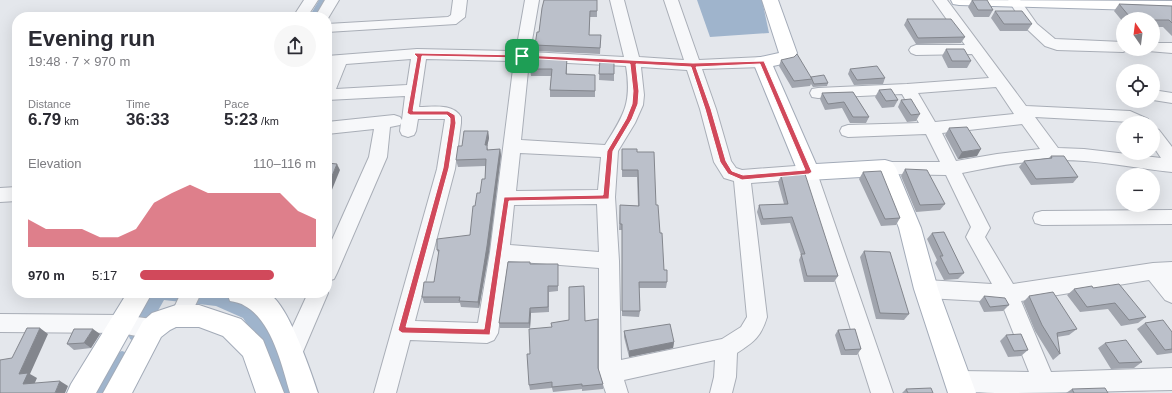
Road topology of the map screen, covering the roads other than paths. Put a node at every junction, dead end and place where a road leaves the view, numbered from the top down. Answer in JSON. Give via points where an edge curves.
{"nodes":[{"id":1,"x":311,"y":0,"type":"edge"},
{"id":2,"x":332,"y":0,"type":"edge"},
{"id":3,"x":460,"y":0,"type":"edge"},
{"id":4,"x":532,"y":0,"type":"edge"},
{"id":5,"x":617,"y":0,"type":"edge"},
{"id":6,"x":671,"y":0,"type":"edge"},
{"id":7,"x":770,"y":0,"type":"edge"},
{"id":8,"x":940,"y":0,"type":"edge"},
{"id":9,"x":959,"y":0,"type":"edge"},
{"id":10,"x":1035,"y":1,"type":"edge"},
{"id":11,"x":1014,"y":2,"type":"junction"},
{"id":12,"x":1148,"y":2,"type":"edge"},
{"id":13,"x":1172,"y":6,"type":"edge"},
{"id":14,"x":303,"y":12,"type":"edge"},
{"id":15,"x":325,"y":12,"type":"edge"},
{"id":16,"x":332,"y":28,"type":"edge"},
{"id":17,"x":1116,"y":47,"type":"edge"},
{"id":18,"x":1160,"y":48,"type":"edge"},
{"id":19,"x":1172,"y":48,"type":"edge"},
{"id":20,"x":976,"y":49,"type":"junction"},
{"id":21,"x":916,"y":50,"type":"dead end"},
{"id":22,"x":417,"y":54,"type":"junction"},
{"id":23,"x":522,"y":56,"type":"junction"},
{"id":24,"x":333,"y":60,"type":"edge"},
{"id":25,"x":633,"y":62,"type":"junction"},
{"id":26,"x":762,"y":62,"type":"junction"},
{"id":27,"x":693,"y":65,"type":"junction"},
{"id":28,"x":1000,"y":82,"type":"junction"},
{"id":29,"x":907,"y":89,"type":"junction"},
{"id":30,"x":413,"y":90,"type":"junction"},
{"id":31,"x":818,"y":93,"type":"dead end"},
{"id":32,"x":332,"y":95,"type":"edge"},
{"id":33,"x":1160,"y":96,"type":"edge"},
{"id":34,"x":1172,"y":98,"type":"edge"},
{"id":35,"x":1023,"y":114,"type":"junction"},
{"id":36,"x":1122,"y":116,"type":"edge"},
{"id":37,"x":409,"y":121,"type":"junction"},
{"id":38,"x":383,"y":122,"type":"junction"},
{"id":39,"x":332,"y":127,"type":"edge"},
{"id":40,"x":931,"y":128,"type":"junction"},
{"id":41,"x":848,"y":131,"type":"dead end"},
{"id":42,"x":1160,"y":144,"type":"edge"},
{"id":43,"x":511,"y":146,"type":"junction"},
{"id":44,"x":610,"y":151,"type":"junction"},
{"id":45,"x":1052,"y":154,"type":"junction"},
{"id":46,"x":1172,"y":160,"type":"edge"},
{"id":47,"x":1172,"y":166,"type":"edge"},
{"id":48,"x":885,"y":168,"type":"junction"},
{"id":49,"x":950,"y":169,"type":"junction"},
{"id":50,"x":809,"y":172,"type":"junction"},
{"id":51,"x":742,"y":177,"type":"junction"},
{"id":52,"x":606,"y":197,"type":"junction"},
{"id":53,"x":506,"y":198,"type":"junction"},
{"id":54,"x":1172,"y":217,"type":"edge"},
{"id":55,"x":1042,"y":218,"type":"dead end"},
{"id":56,"x":500,"y":252,"type":"junction"},
{"id":57,"x":609,"y":261,"type":"junction"},
{"id":58,"x":332,"y":262,"type":"edge"},
{"id":59,"x":1162,"y":270,"type":"edge"},
{"id":60,"x":926,"y":290,"type":"junction"},
{"id":61,"x":1008,"y":294,"type":"junction"},
{"id":62,"x":1172,"y":294,"type":"edge"},
{"id":63,"x":140,"y":298,"type":"edge"},
{"id":64,"x":254,"y":298,"type":"edge"},
{"id":65,"x":316,"y":298,"type":"edge"},
{"id":66,"x":186,"y":303,"type":"edge"},
{"id":67,"x":0,"y":323,"type":"edge"},
{"id":68,"x":138,"y":326,"type":"junction"},
{"id":69,"x":402,"y":330,"type":"junction"},
{"id":70,"x":726,"y":348,"type":"junction"},
{"id":71,"x":291,"y":354,"type":"junction"},
{"id":72,"x":610,"y":373,"type":"junction"},
{"id":73,"x":1172,"y":379,"type":"edge"},
{"id":74,"x":960,"y":387,"type":"edge"},
{"id":75,"x":1114,"y":387,"type":"edge"},
{"id":76,"x":1047,"y":388,"type":"edge"},
{"id":77,"x":81,"y":393,"type":"edge"},
{"id":78,"x":117,"y":393,"type":"edge"},
{"id":79,"x":270,"y":393,"type":"edge"},
{"id":80,"x":304,"y":393,"type":"edge"},
{"id":81,"x":385,"y":393,"type":"edge"},
{"id":82,"x":617,"y":393,"type":"edge"},
{"id":83,"x":721,"y":393,"type":"edge"},
{"id":84,"x":882,"y":393,"type":"edge"}],
"edges":[{"from":1,"to":14,"type":"street"},
{"from":2,"to":15,"type":"street"},
{"from":3,"to":16,"type":"street","via":[[458,17],[451,21]]},
{"from":4,"to":23,"type":"street"},
{"from":5,"to":25,"type":"street"},
{"from":6,"to":27,"type":"street"},
{"from":7,"to":26,"type":"main road","via":[[788,53],[786,58]]},
{"from":8,"to":20,"type":"street"},
{"from":9,"to":11,"type":"main road"},
{"from":10,"to":11,"type":"main road"},
{"from":10,"to":12,"type":"main road"},
{"from":11,"to":17,"type":"street","via":[[1042,37],[1050,43]]},
{"from":12,"to":13,"type":"main road"},
{"from":18,"to":19,"type":"street"},
{"from":20,"to":21,"type":"street"},
{"from":20,"to":28,"type":"street"},
{"from":22,"to":23,"type":"street"},
{"from":22,"to":24,"type":"street"},
{"from":22,"to":30,"type":"street","via":[[420,57]]},
{"from":23,"to":25,"type":"street"},
{"from":23,"to":43,"type":"street"},
{"from":25,"to":27,"type":"street"},
{"from":25,"to":44,"type":"street","via":[[635,104]]},
{"from":26,"to":27,"type":"street"},
{"from":26,"to":50,"type":"main road"},
{"from":27,"to":51,"type":"street","via":[[723,162],[730,173]]},
{"from":28,"to":29,"type":"street"},
{"from":28,"to":35,"type":"street"},
{"from":29,"to":31,"type":"street"},
{"from":29,"to":40,"type":"street"},
{"from":30,"to":32,"type":"street"},
{"from":30,"to":37,"type":"street"},
{"from":33,"to":34,"type":"street"},
{"from":35,"to":36,"type":"street"},
{"from":35,"to":40,"type":"street"},
{"from":35,"to":45,"type":"street"},
{"from":37,"to":38,"type":"street"},
{"from":37,"to":69,"type":"street","via":[[448,113],[453,117],[446,168]]},
{"from":38,"to":39,"type":"street"},
{"from":38,"to":58,"type":"street","via":[[378,157]]},
{"from":40,"to":41,"type":"street"},
{"from":40,"to":49,"type":"street"},
{"from":42,"to":46,"type":"street"},
{"from":43,"to":44,"type":"street"},
{"from":43,"to":53,"type":"street"},
{"from":44,"to":52,"type":"street"},
{"from":45,"to":47,"type":"street","via":[[1084,155]]},
{"from":45,"to":49,"type":"street"},
{"from":48,"to":49,"type":"street"},
{"from":48,"to":50,"type":"main road"},
{"from":48,"to":60,"type":"main road","via":[[910,228]]},
{"from":49,"to":61,"type":"street","via":[[981,228],[975,237]]},
{"from":50,"to":51,"type":"street"},
{"from":50,"to":84,"type":"street"},
{"from":51,"to":70,"type":"street","via":[[757,317],[748,334]]},
{"from":52,"to":53,"type":"street"},
{"from":52,"to":57,"type":"street"},
{"from":53,"to":56,"type":"street"},
{"from":54,"to":55,"type":"street"},
{"from":56,"to":57,"type":"street"},
{"from":56,"to":69,"type":"street","via":[[487,333]]},
{"from":57,"to":72,"type":"street"},
{"from":59,"to":61,"type":"street"},
{"from":59,"to":62,"type":"street"},
{"from":60,"to":61,"type":"street"},
{"from":60,"to":74,"type":"main road"},
{"from":61,"to":76,"type":"street"},
{"from":63,"to":68,"type":"main road"},
{"from":64,"to":71,"type":"main road","via":[[275,319]]},
{"from":65,"to":71,"type":"street"},
{"from":66,"to":68,"type":"main road","via":[[161,320]]},
{"from":66,"to":79,"type":"main road","via":[[198,316],[232,327],[254,350]]},
{"from":67,"to":68,"type":"street"},
{"from":68,"to":77,"type":"main road"},
{"from":68,"to":78,"type":"main road"},
{"from":69,"to":81,"type":"street"},
{"from":70,"to":72,"type":"street"},
{"from":70,"to":83,"type":"street","via":[[725,377]]},
{"from":71,"to":80,"type":"main road"},
{"from":72,"to":82,"type":"street"},
{"from":73,"to":75,"type":"street"},
{"from":74,"to":76,"type":"street"},
{"from":75,"to":76,"type":"street"}]}
